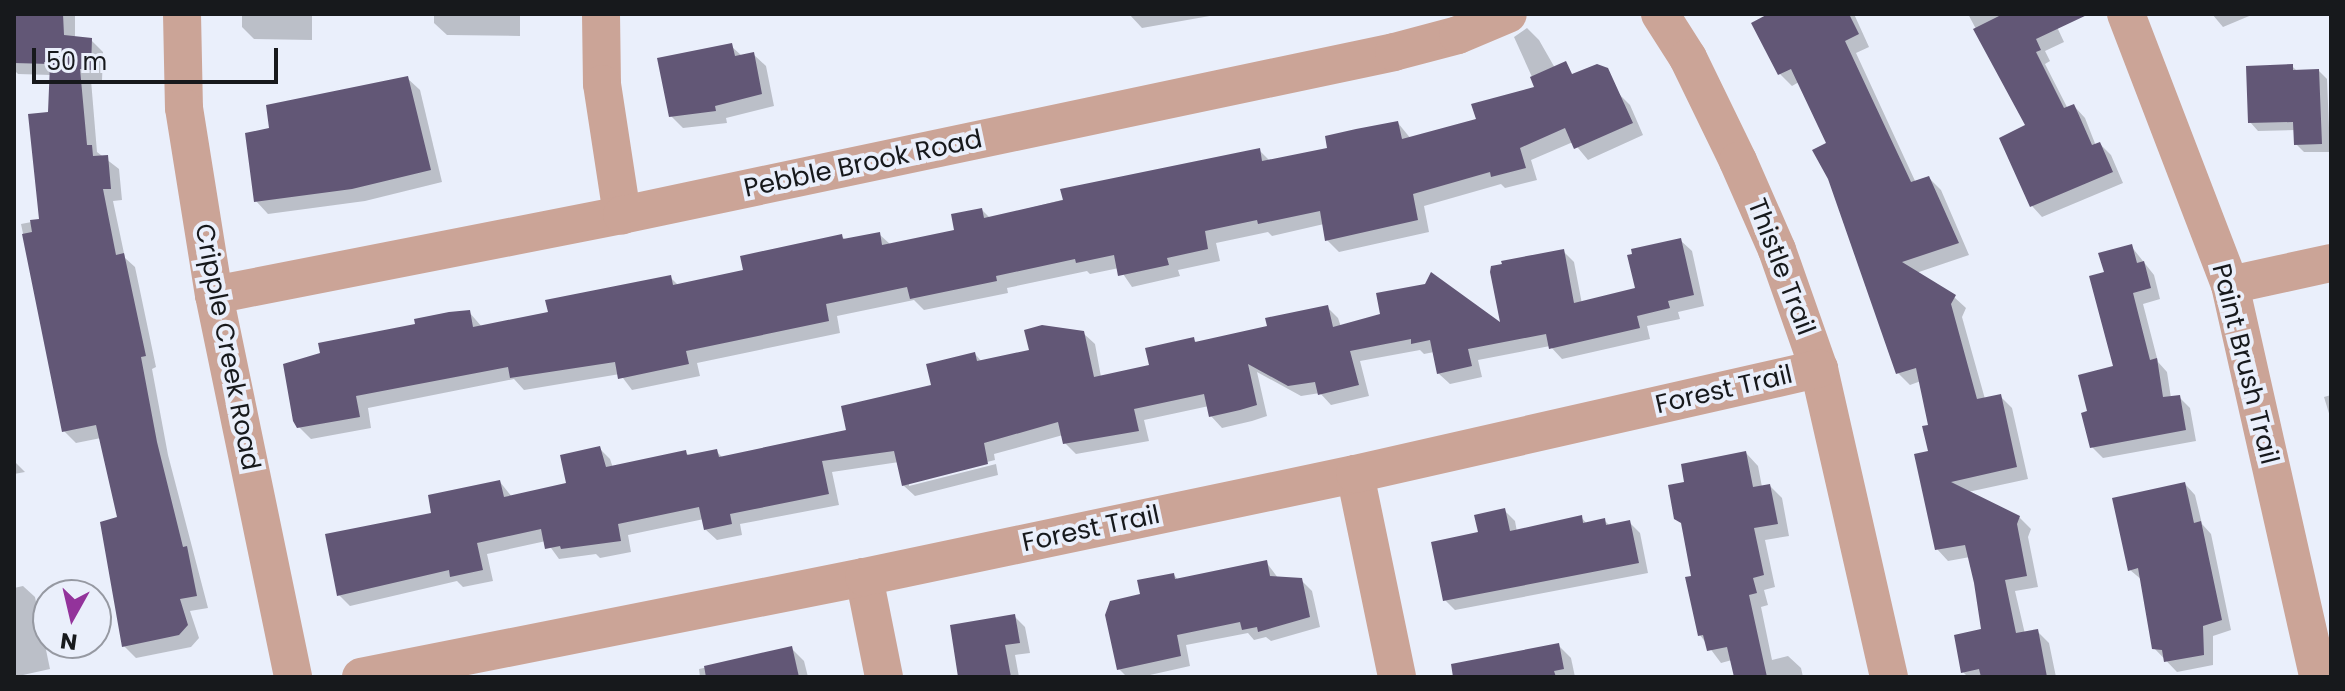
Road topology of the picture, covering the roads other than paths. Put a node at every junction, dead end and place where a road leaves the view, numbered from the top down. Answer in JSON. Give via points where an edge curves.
{"nodes":[{"id":1,"x":182,"y":14,"type":"edge"},
{"id":2,"x":601,"y":14,"type":"edge"},
{"id":3,"x":1508,"y":14,"type":"edge"},
{"id":4,"x":1660,"y":14,"type":"edge"},
{"id":5,"x":2126,"y":14,"type":"edge"},
{"id":6,"x":622,"y":215,"type":"junction"},
{"id":7,"x":2331,"y":263,"type":"edge"},
{"id":8,"x":2230,"y":285,"type":"junction"},
{"id":9,"x":214,"y":295,"type":"junction"},
{"id":10,"x":1819,"y":369,"type":"junction"},
{"id":11,"x":1355,"y":474,"type":"junction"},
{"id":12,"x":864,"y":577,"type":"junction"},
{"id":13,"x":293,"y":677,"type":"edge"},
{"id":14,"x":361,"y":677,"type":"edge"},
{"id":15,"x":884,"y":677,"type":"edge"},
{"id":16,"x":1397,"y":677,"type":"edge"},
{"id":17,"x":1889,"y":677,"type":"edge"},
{"id":18,"x":2318,"y":677,"type":"edge"}],
"edges":[{"from":1,"to":9,"type":"street","name":"Cripple Creek Road","via":[[184,108]]},
{"from":2,"to":6,"type":"street","via":[[602,84]]},
{"from":3,"to":6,"type":"street","name":"Pebble Brook Road","via":[[1458,35],[1394,52]]},
{"from":4,"to":10,"type":"street","name":"Thistle Trail","via":[[1688,58],[1738,161],[1777,250]]},
{"from":5,"to":8,"type":"street","name":"Paint Brush Trail"},
{"from":6,"to":9,"type":"street","name":"Pebble Brook Road"},
{"from":7,"to":8,"type":"street"},
{"from":8,"to":18,"type":"street","name":"Paint Brush Trail"},
{"from":9,"to":13,"type":"street","name":"Cripple Creek Road"},
{"from":10,"to":11,"type":"street","name":"Forest Trail"},
{"from":10,"to":17,"type":"street","name":"Thistle Trail"},
{"from":11,"to":12,"type":"street","name":"Forest Trail"},
{"from":11,"to":16,"type":"street"},
{"from":12,"to":14,"type":"street","name":"Forest Trail"},
{"from":12,"to":15,"type":"street"}]}
